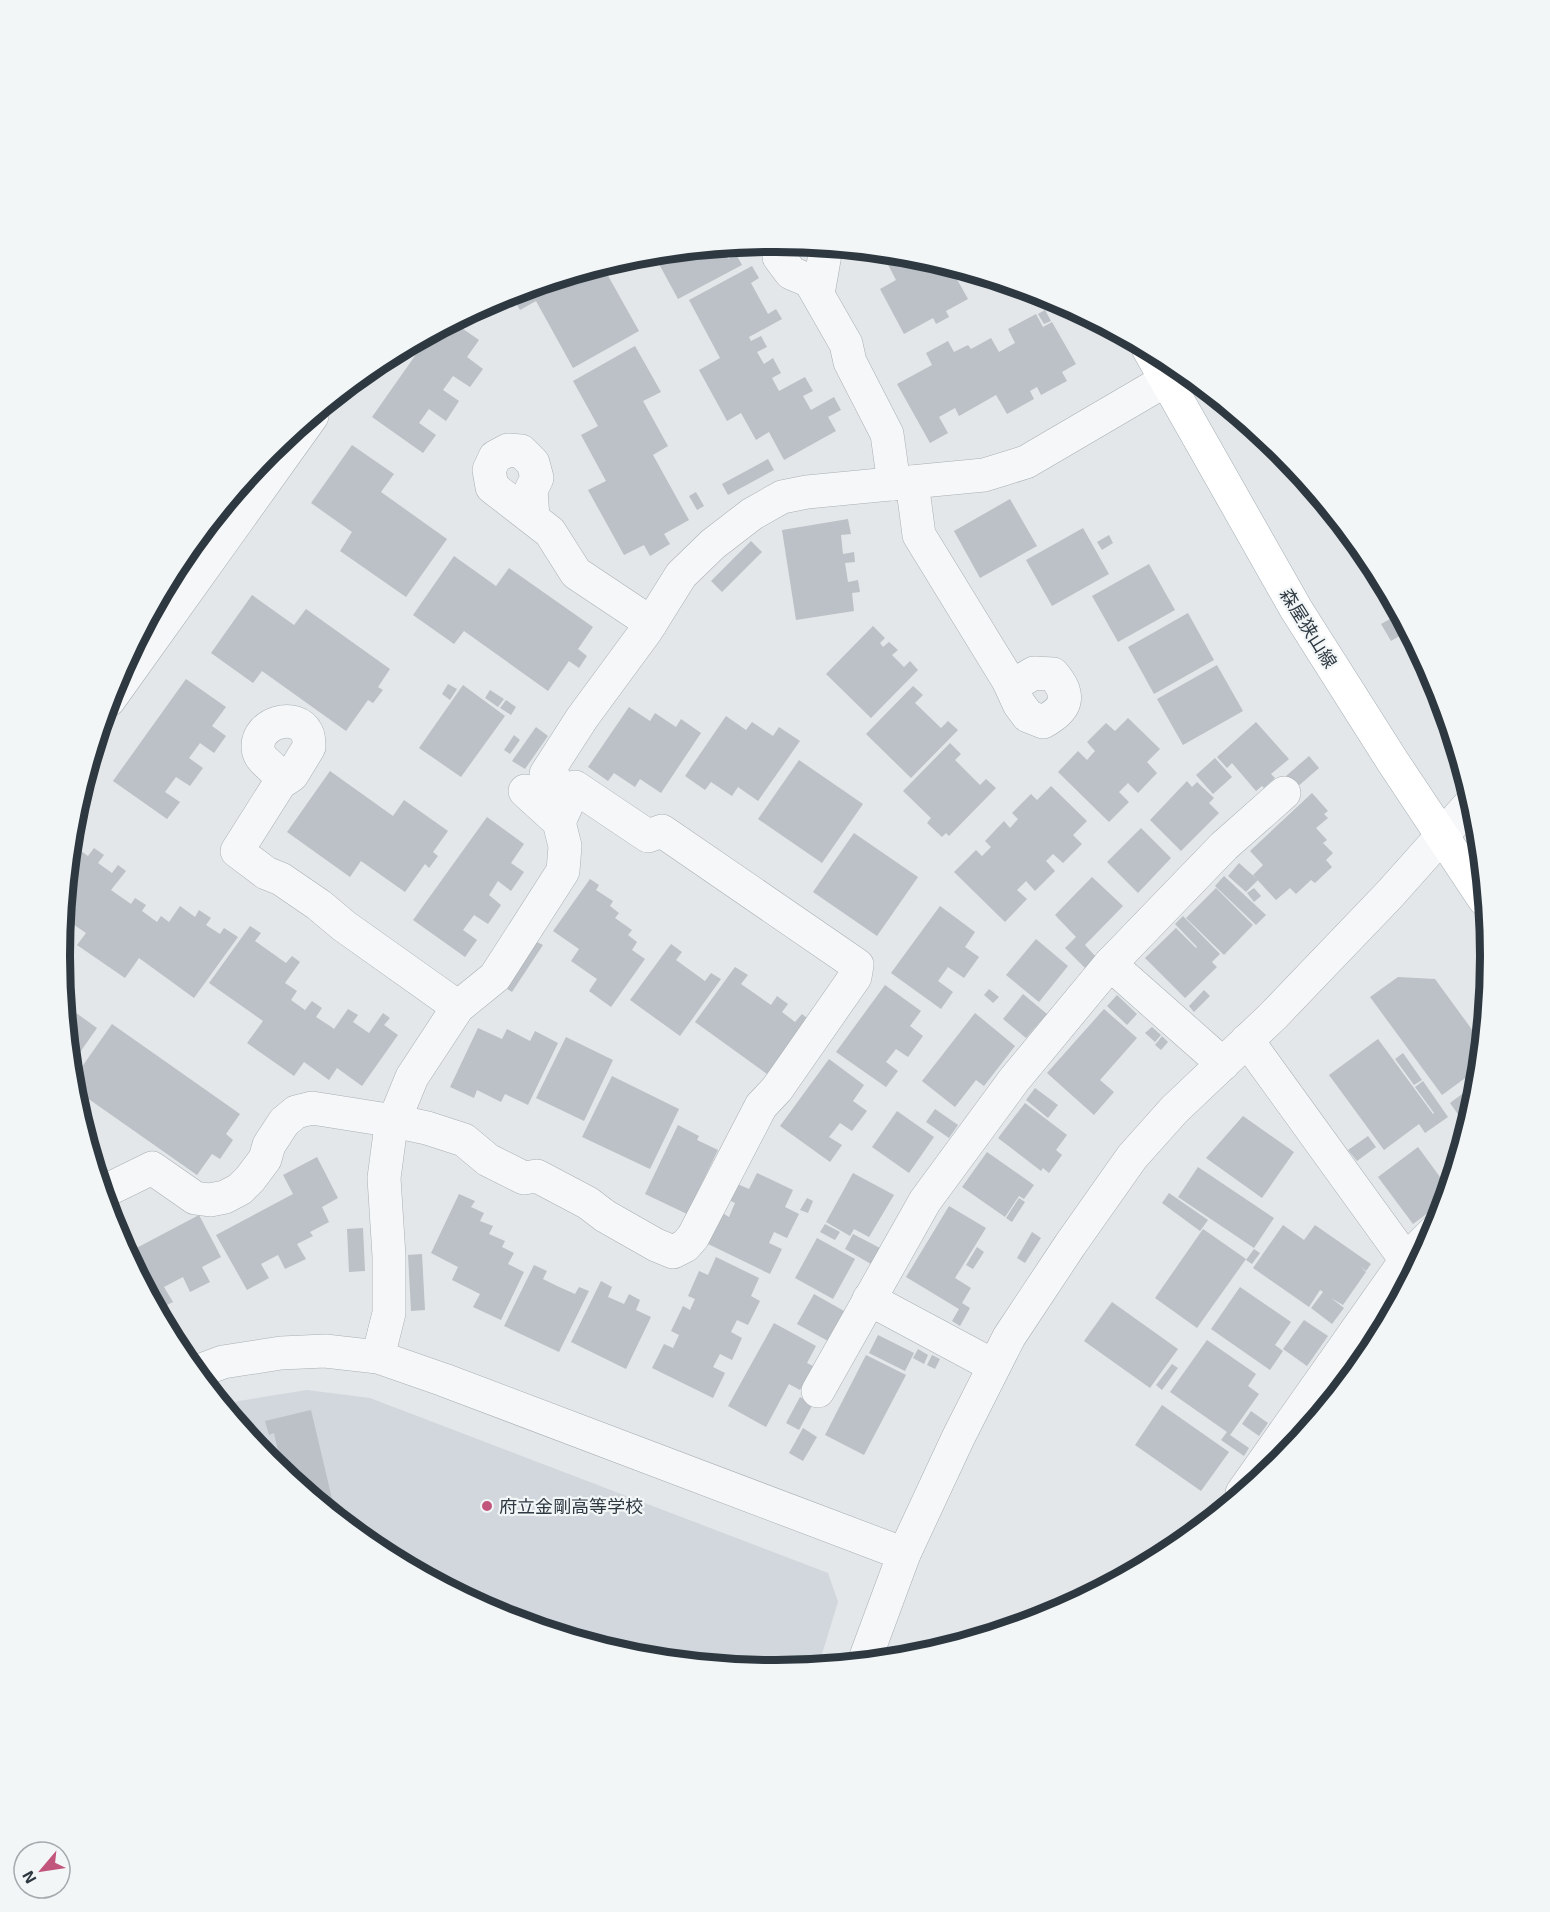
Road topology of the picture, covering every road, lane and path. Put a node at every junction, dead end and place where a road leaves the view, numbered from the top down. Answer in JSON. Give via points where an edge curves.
{"nodes":[{"id":1,"x":779,"y":252,"type":"edge"},
{"id":2,"x":825,"y":253,"type":"edge"},
{"id":3,"x":818,"y":294,"type":"junction"},
{"id":4,"x":1157,"y":364,"type":"edge"},
{"id":5,"x":1166,"y":381,"type":"junction"},
{"id":6,"x":293,"y":442,"type":"edge"},
{"id":7,"x":903,"y":483,"type":"junction"},
{"id":8,"x":533,"y":518,"type":"dead end"},
{"id":9,"x":651,"y":623,"type":"junction"},
{"id":10,"x":133,"y":667,"type":"edge"},
{"id":11,"x":1008,"y":680,"type":"dead end"},
{"id":12,"x":556,"y":781,"type":"dead end"},
{"id":13,"x":280,"y":783,"type":"dead end"},
{"id":14,"x":525,"y":791,"type":"dead end"},
{"id":15,"x":1284,"y":793,"type":"dead end"},
{"id":16,"x":1464,"y":811,"type":"edge"},
{"id":17,"x":559,"y":822,"type":"junction"},
{"id":18,"x":1442,"y":836,"type":"junction"},
{"id":19,"x":1475,"y":886,"type":"edge"},
{"id":20,"x":1110,"y":964,"type":"junction"},
{"id":21,"x":458,"y":1007,"type":"junction"},
{"id":22,"x":1247,"y":1041,"type":"junction"},
{"id":23,"x":1222,"y":1064,"type":"junction"},
{"id":24,"x":394,"y":1121,"type":"junction"},
{"id":25,"x":108,"y":1183,"type":"edge"},
{"id":26,"x":1414,"y":1252,"type":"edge"},
{"id":27,"x":1406,"y":1260,"type":"junction"},
{"id":28,"x":869,"y":1299,"type":"junction"},
{"id":29,"x":378,"y":1357,"type":"junction"},
{"id":30,"x":994,"y":1366,"type":"junction"},
{"id":31,"x":205,"y":1369,"type":"edge"},
{"id":32,"x":818,"y":1391,"type":"dead end"},
{"id":33,"x":1262,"y":1465,"type":"edge"},
{"id":34,"x":904,"y":1554,"type":"junction"},
{"id":35,"x":867,"y":1654,"type":"edge"}],
"edges":[{"from":1,"to":3,"type":"street","via":[[791,273],[810,281]]},
{"from":2,"to":3,"type":"street"},
{"from":3,"to":7,"type":"street","via":[[846,344],[850,362],[887,434]]},
{"from":4,"to":5,"type":"main road","name":"森屋狭山線"},
{"from":5,"to":7,"type":"street","via":[[1026,462],[984,475]]},
{"from":5,"to":18,"type":"main road","name":"森屋狭山線","via":[[1296,609]]},
{"from":6,"to":10,"type":"street"},
{"from":7,"to":9,"type":"street","via":[[782,497],[713,544],[681,575]]},
{"from":7,"to":11,"type":"street","via":[[919,535]]},
{"from":8,"to":9,"type":"street","via":[[550,532],[576,573]]},
{"from":9,"to":12,"type":"street","via":[[546,774]]},
{"from":13,"to":21,"type":"street","via":[[237,851],[320,905]]},
{"from":14,"to":17,"type":"street"},
{"from":15,"to":20,"type":"street","via":[[1224,846]]},
{"from":16,"to":18,"type":"street"},
{"from":17,"to":21,"type":"street","via":[[564,846],[562,871],[495,977]]},
{"from":17,"to":24,"type":"street","via":[[575,787],[648,836],[662,831],[857,965],[855,977],[761,1106],[693,1237],[673,1252],[537,1176],[524,1178],[488,1160],[464,1140]]},
{"from":18,"to":19,"type":"main road","name":"森屋狭山線"},
{"from":18,"to":22,"type":"street"},
{"from":20,"to":23,"type":"street"},
{"from":20,"to":28,"type":"street","via":[[1014,1080],[932,1191]]},
{"from":21,"to":24,"type":"street","via":[[412,1077]]},
{"from":22,"to":23,"type":"street"},
{"from":22,"to":27,"type":"street"},
{"from":23,"to":30,"type":"street","via":[[1132,1157],[1009,1337]]},
{"from":24,"to":25,"type":"street","via":[[312,1107],[296,1112],[284,1122],[265,1159],[240,1189],[225,1197],[195,1198],[153,1167]]},
{"from":24,"to":29,"type":"street","via":[[384,1178],[389,1312]]},
{"from":26,"to":27,"type":"street"},
{"from":27,"to":33,"type":"street"},
{"from":28,"to":30,"type":"street"},
{"from":28,"to":32,"type":"street"},
{"from":29,"to":31,"type":"street","via":[[325,1351],[281,1353]]},
{"from":29,"to":34,"type":"street"},
{"from":30,"to":34,"type":"street"},
{"from":34,"to":35,"type":"street"}]}
